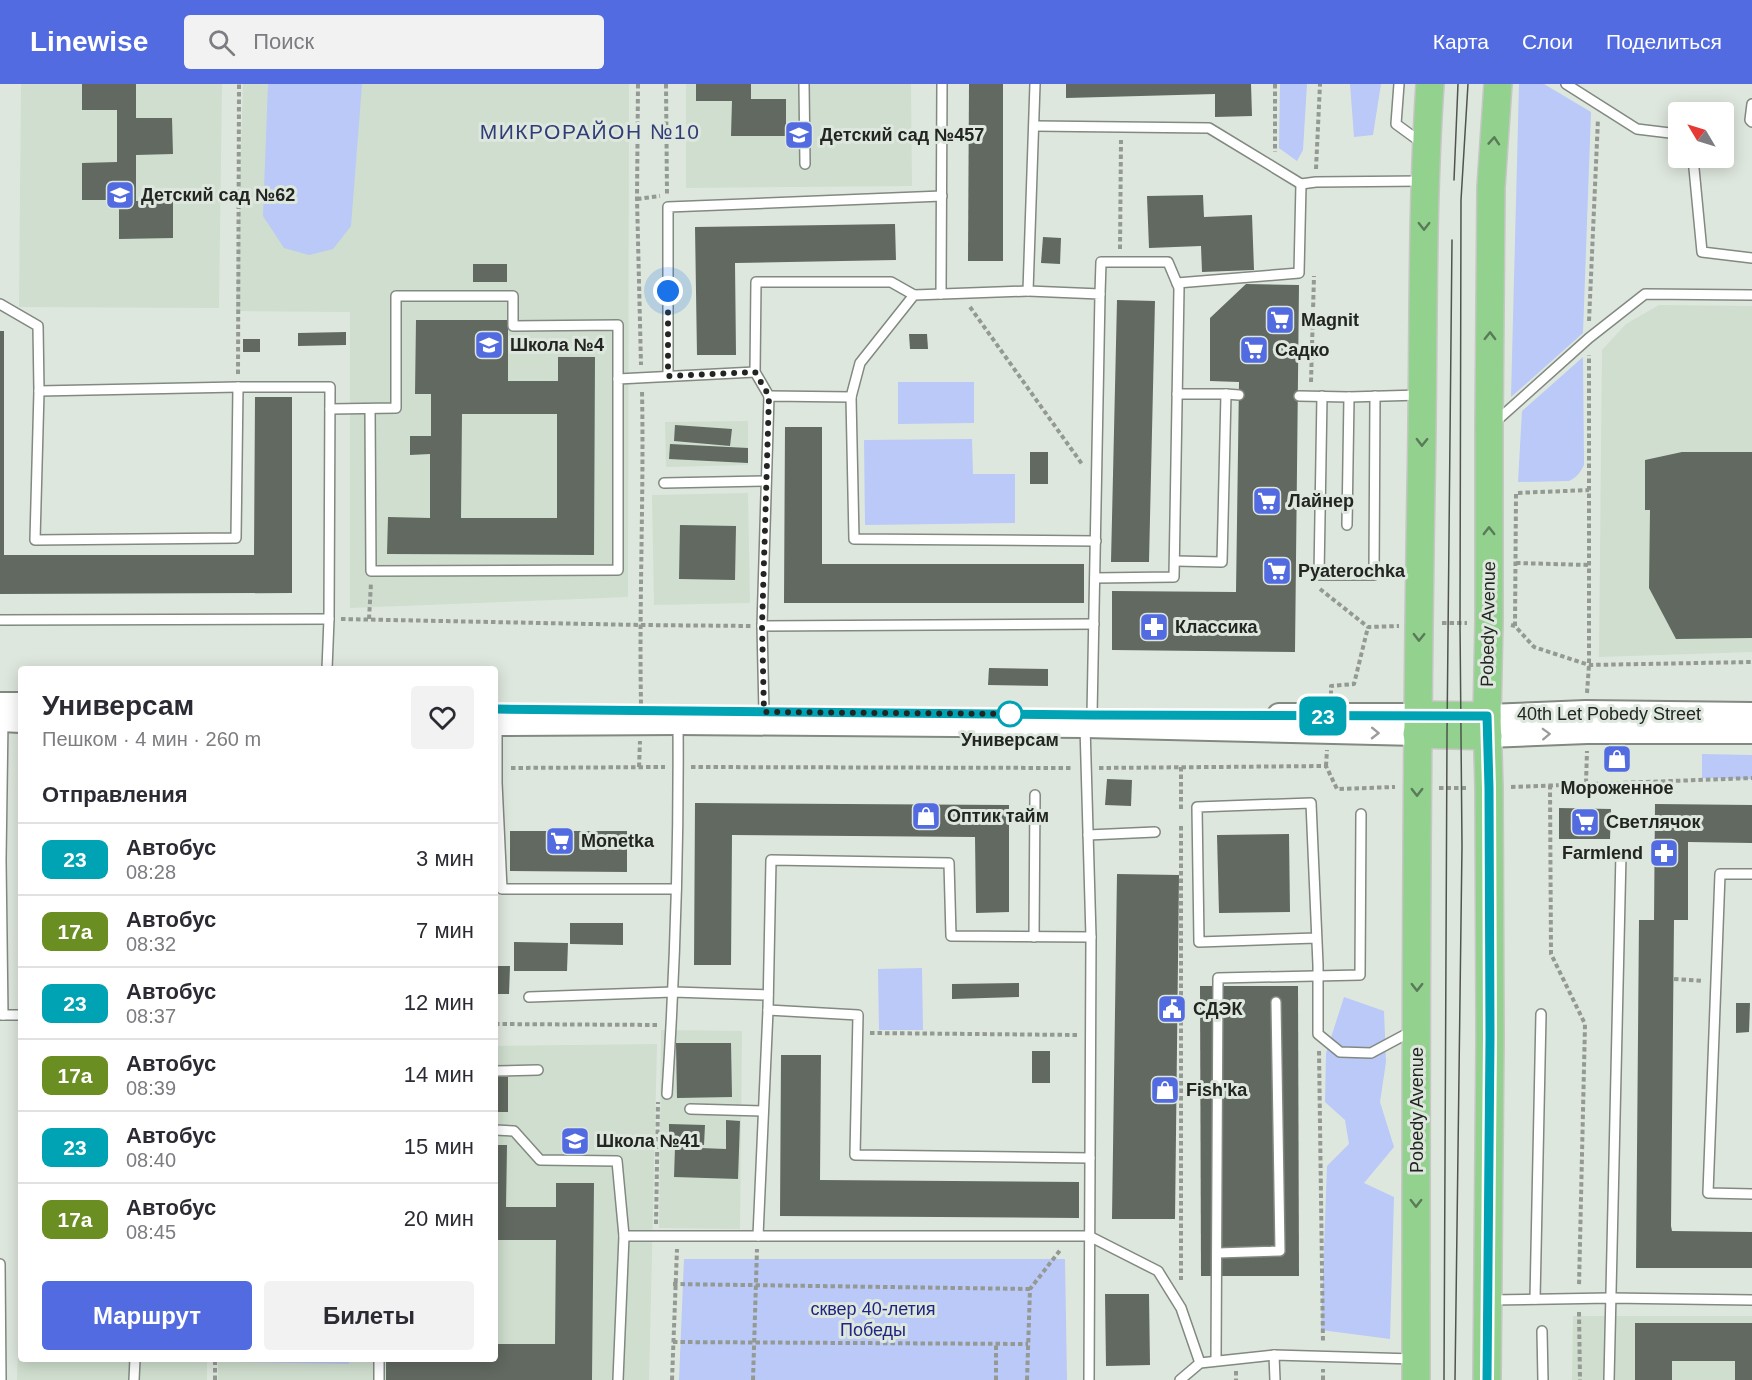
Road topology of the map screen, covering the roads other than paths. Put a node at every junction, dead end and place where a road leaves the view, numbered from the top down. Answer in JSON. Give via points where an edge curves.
{"nodes":[{"id":1,"x":804,"y":84,"type":"edge"},
{"id":2,"x":942,"y":84,"type":"edge"},
{"id":3,"x":1035,"y":84,"type":"edge"},
{"id":4,"x":1400,"y":84,"type":"edge"},
{"id":5,"x":1431,"y":84,"type":"edge"},
{"id":6,"x":1498,"y":84,"type":"edge"},
{"id":7,"x":1566,"y":84,"type":"edge"},
{"id":8,"x":1752,"y":104,"type":"edge"},
{"id":9,"x":1752,"y":122,"type":"edge"},
{"id":10,"x":1035,"y":126,"type":"junction"},
{"id":11,"x":1668,"y":133,"type":"edge"},
{"id":12,"x":1426,"y":146,"type":"junction"},
{"id":13,"x":805,"y":164,"type":"dead end"},
{"id":14,"x":1694,"y":168,"type":"edge"},
{"id":15,"x":1424,"y":181,"type":"junction"},
{"id":16,"x":1301,"y":184,"type":"junction"},
{"id":17,"x":942,"y":196,"type":"junction"},
{"id":18,"x":1752,"y":258,"type":"edge"},
{"id":19,"x":1177,"y":283,"type":"junction"},
{"id":20,"x":1028,"y":291,"type":"junction"},
{"id":21,"x":941,"y":294,"type":"junction"},
{"id":22,"x":1100,"y":294,"type":"junction"},
{"id":23,"x":914,"y":295,"type":"junction"},
{"id":24,"x":1752,"y":295,"type":"edge"},
{"id":25,"x":0,"y":304,"type":"edge"},
{"id":26,"x":755,"y":372,"type":"junction"},
{"id":27,"x":668,"y":376,"type":"junction"},
{"id":28,"x":618,"y":379,"type":"junction"},
{"id":29,"x":238,"y":387,"type":"junction"},
{"id":30,"x":39,"y":391,"type":"junction"},
{"id":31,"x":1177,"y":394,"type":"junction"},
{"id":32,"x":1226,"y":394,"type":"junction"},
{"id":33,"x":1239,"y":395,"type":"dead end"},
{"id":34,"x":1423,"y":395,"type":"junction"},
{"id":35,"x":769,"y":396,"type":"junction"},
{"id":36,"x":1299,"y":396,"type":"dead end"},
{"id":37,"x":1322,"y":396,"type":"junction"},
{"id":38,"x":1375,"y":396,"type":"junction"},
{"id":39,"x":851,"y":397,"type":"junction"},
{"id":40,"x":1349,"y":397,"type":"junction"},
{"id":41,"x":330,"y":409,"type":"junction"},
{"id":42,"x":370,"y":409,"type":"junction"},
{"id":43,"x":1489,"y":428,"type":"junction"},
{"id":44,"x":766,"y":481,"type":"junction"},
{"id":45,"x":664,"y":483,"type":"dead end"},
{"id":46,"x":1347,"y":525,"type":"dead end"},
{"id":47,"x":1096,"y":541,"type":"junction"},
{"id":48,"x":1174,"y":561,"type":"junction"},
{"id":49,"x":1095,"y":578,"type":"junction"},
{"id":50,"x":328,"y":619,"type":"junction"},
{"id":51,"x":0,"y":620,"type":"edge"},
{"id":52,"x":1094,"y":624,"type":"junction"},
{"id":53,"x":762,"y":626,"type":"junction"},
{"id":54,"x":327,"y":666,"type":"edge"},
{"id":55,"x":8,"y":712,"type":"edge"},
{"id":56,"x":764,"y":712,"type":"junction"},
{"id":57,"x":1752,"y":714,"type":"edge"},
{"id":58,"x":678,"y":717,"type":"junction"},
{"id":59,"x":498,"y":719,"type":"edge"},
{"id":60,"x":1089,"y":721,"type":"junction"},
{"id":61,"x":1586,"y":722,"type":"junction"},
{"id":62,"x":1417,"y":725,"type":"junction"},
{"id":63,"x":1487,"y":726,"type":"junction"},
{"id":64,"x":1752,"y":732,"type":"edge"},
{"id":65,"x":1035,"y":795,"type":"dead end"},
{"id":66,"x":1361,"y":814,"type":"dead end"},
{"id":67,"x":498,"y":818,"type":"edge"},
{"id":68,"x":1155,"y":832,"type":"dead end"},
{"id":69,"x":1088,"y":835,"type":"junction"},
{"id":70,"x":1621,"y":854,"type":"dead end"},
{"id":71,"x":0,"y":860,"type":"edge"},
{"id":72,"x":1752,"y":874,"type":"edge"},
{"id":73,"x":676,"y":890,"type":"junction"},
{"id":74,"x":1034,"y":937,"type":"junction"},
{"id":75,"x":1091,"y":937,"type":"junction"},
{"id":76,"x":1316,"y":938,"type":"junction"},
{"id":77,"x":1318,"y":976,"type":"junction"},
{"id":78,"x":673,"y":992,"type":"junction"},
{"id":79,"x":768,"y":995,"type":"junction"},
{"id":80,"x":529,"y":997,"type":"dead end"},
{"id":81,"x":1276,"y":1002,"type":"dead end"},
{"id":82,"x":768,"y":1010,"type":"junction"},
{"id":83,"x":1540,"y":1014,"type":"dead end"},
{"id":84,"x":2,"y":1015,"type":"edge"},
{"id":85,"x":18,"y":1015,"type":"edge"},
{"id":86,"x":1417,"y":1028,"type":"junction"},
{"id":87,"x":538,"y":1070,"type":"dead end"},
{"id":88,"x":498,"y":1071,"type":"edge"},
{"id":89,"x":663,"y":1095,"type":"road end"},
{"id":90,"x":690,"y":1109,"type":"dead end"},
{"id":91,"x":763,"y":1111,"type":"junction"},
{"id":92,"x":498,"y":1130,"type":"edge"},
{"id":93,"x":1090,"y":1158,"type":"junction"},
{"id":94,"x":1752,"y":1194,"type":"edge"},
{"id":95,"x":624,"y":1236,"type":"junction"},
{"id":96,"x":758,"y":1236,"type":"junction"},
{"id":97,"x":1089,"y":1236,"type":"junction"},
{"id":98,"x":1217,"y":1253,"type":"junction"},
{"id":99,"x":0,"y":1264,"type":"edge"},
{"id":100,"x":1610,"y":1298,"type":"junction"},
{"id":101,"x":1535,"y":1299,"type":"junction"},
{"id":102,"x":1487,"y":1300,"type":"junction"},
{"id":103,"x":1752,"y":1300,"type":"edge"},
{"id":104,"x":1542,"y":1331,"type":"dead end"},
{"id":105,"x":0,"y":1348,"type":"edge"},
{"id":106,"x":1274,"y":1354,"type":"junction"},
{"id":107,"x":1216,"y":1360,"type":"junction"},
{"id":108,"x":135,"y":1362,"type":"edge"},
{"id":109,"x":379,"y":1362,"type":"edge"},
{"id":110,"x":1200,"y":1363,"type":"junction"},
{"id":111,"x":1416,"y":1369,"type":"edge"},
{"id":112,"x":1,"y":1380,"type":"edge"},
{"id":113,"x":134,"y":1380,"type":"edge"},
{"id":114,"x":379,"y":1380,"type":"edge"},
{"id":115,"x":618,"y":1380,"type":"edge"},
{"id":116,"x":1089,"y":1380,"type":"edge"},
{"id":117,"x":1180,"y":1380,"type":"edge"},
{"id":118,"x":1275,"y":1380,"type":"edge"},
{"id":119,"x":1486,"y":1380,"type":"edge"},
{"id":120,"x":1543,"y":1380,"type":"edge"},
{"id":121,"x":1609,"y":1380,"type":"edge"}],
"edges":[{"from":1,"to":13,"type":"lane"},
{"from":2,"to":17,"type":"lane"},
{"from":3,"to":10,"type":"lane"},
{"from":4,"to":12,"type":"lane","via":[[1395,124]]},
{"from":5,"to":12,"type":"main road","name":"Pobedy Avenue"},
{"from":43,"to":6,"type":"main road","name":"Pobedy Avenue","one_way":true,"via":[[1491,187]]},
{"from":7,"to":11,"type":"lane","via":[[1636,129]]},
{"from":8,"to":9,"type":"lane"},
{"from":10,"to":16,"type":"lane","via":[[1209,129]]},
{"from":10,"to":20,"type":"lane"},
{"from":12,"to":15,"type":"main road","name":"Pobedy Avenue"},
{"from":14,"to":18,"type":"lane","via":[[1702,252]]},
{"from":15,"to":16,"type":"lane"},
{"from":15,"to":34,"type":"main road","name":"Pobedy Avenue","one_way":true},
{"from":16,"to":19,"type":"lane","via":[[1299,273]]},
{"from":17,"to":21,"type":"lane"},
{"from":17,"to":27,"type":"lane","via":[[668,207]]},
{"from":19,"to":22,"type":"lane","via":[[1168,262],[1101,262]]},
{"from":19,"to":31,"type":"lane"},
{"from":20,"to":21,"type":"lane"},
{"from":20,"to":22,"type":"lane"},
{"from":21,"to":23,"type":"lane"},
{"from":22,"to":47,"type":"lane"},
{"from":23,"to":26,"type":"lane","via":[[891,282],[756,282]]},
{"from":23,"to":39,"type":"lane","via":[[860,363]]},
{"from":24,"to":43,"type":"lane","via":[[1645,294],[1588,338]]},
{"from":25,"to":30,"type":"lane","via":[[38,326]]},
{"from":26,"to":27,"type":"lane"},
{"from":26,"to":35,"type":"lane"},
{"from":27,"to":28,"type":"lane"},
{"from":28,"to":42,"type":"lane","via":[[618,325],[513,326],[513,296],[396,296],[396,408]]},
{"from":28,"to":42,"type":"lane","via":[[618,570],[371,571]]},
{"from":29,"to":30,"type":"lane"},
{"from":29,"to":30,"type":"lane","via":[[236,538],[36,540]]},
{"from":29,"to":41,"type":"lane","via":[[330,387]]},
{"from":31,"to":32,"type":"lane"},
{"from":31,"to":48,"type":"lane"},
{"from":32,"to":33,"type":"lane"},
{"from":32,"to":48,"type":"lane","via":[[1222,562]]},
{"from":34,"to":38,"type":"lane"},
{"from":34,"to":62,"type":"main road","name":"Pobedy Avenue","one_way":true},
{"from":35,"to":39,"type":"lane"},
{"from":35,"to":44,"type":"lane"},
{"from":36,"to":37,"type":"lane"},
{"from":37,"to":38,"type":"lane","via":[[1318,575],[1374,575]]},
{"from":37,"to":40,"type":"lane"},
{"from":38,"to":40,"type":"lane"},
{"from":39,"to":47,"type":"lane","via":[[854,539]]},
{"from":40,"to":46,"type":"lane"},
{"from":41,"to":42,"type":"lane"},
{"from":41,"to":50,"type":"lane"},
{"from":63,"to":43,"type":"main road","name":"Pobedy Avenue","one_way":true,"via":[[1502,624]]},
{"from":44,"to":45,"type":"lane"},
{"from":44,"to":53,"type":"lane"},
{"from":47,"to":49,"type":"lane"},
{"from":48,"to":49,"type":"lane","via":[[1174,577]]},
{"from":49,"to":52,"type":"lane"},
{"from":50,"to":51,"type":"lane"},
{"from":50,"to":54,"type":"lane"},
{"from":52,"to":53,"type":"lane"},
{"from":52,"to":60,"type":"lane"},
{"from":53,"to":56,"type":"lane"},
{"from":55,"to":71,"type":"lane"},
{"from":56,"to":58,"type":"street","name":"40th Let Pobedy Street"},
{"from":56,"to":60,"type":"street","name":"40th Let Pobedy Street"},
{"from":57,"to":61,"type":"street","name":"40th Let Pobedy Street"},
{"from":58,"to":59,"type":"street","name":"40th Let Pobedy Street"},
{"from":58,"to":60,"type":"street"},
{"from":58,"to":73,"type":"lane"},
{"from":60,"to":62,"type":"street","name":"40th Let Pobedy Street"},
{"from":60,"to":69,"type":"lane"},
{"from":61,"to":63,"type":"street","name":"40th Let Pobedy Street"},
{"from":61,"to":64,"type":"street","name":"40th Let Pobedy Street"},
{"from":62,"to":63,"type":"main road","name":"40th Let Pobedy Street"},
{"from":62,"to":86,"type":"main road","name":"Pobedy Avenue","one_way":true},
{"from":63,"to":102,"type":"main road","name":"Pobedy Avenue","via":[[1490,1049]]},
{"from":65,"to":74,"type":"lane"},
{"from":66,"to":77,"type":"lane","via":[[1360,975]]},
{"from":67,"to":73,"type":"lane","via":[[502,889]]},
{"from":68,"to":69,"type":"lane"},
{"from":69,"to":75,"type":"lane"},
{"from":70,"to":100,"type":"lane"},
{"from":71,"to":84,"type":"lane"},
{"from":72,"to":94,"type":"lane","via":[[1720,873],[1708,1193]]},
{"from":73,"to":78,"type":"lane"},
{"from":74,"to":75,"type":"lane"},
{"from":74,"to":79,"type":"lane","via":[[951,936],[949,863],[771,860]]},
{"from":75,"to":93,"type":"lane"},
{"from":76,"to":76,"type":"lane","via":[[1199,942],[1197,807],[1311,803]]},
{"from":76,"to":77,"type":"lane"},
{"from":77,"to":86,"type":"lane","via":[[1318,1034],[1340,1053],[1371,1053]]},
{"from":77,"to":98,"type":"lane","via":[[1218,978]]},
{"from":78,"to":79,"type":"lane"},
{"from":78,"to":80,"type":"lane"},
{"from":78,"to":89,"type":"lane"},
{"from":79,"to":82,"type":"lane"},
{"from":81,"to":98,"type":"lane","via":[[1280,1251]]},
{"from":82,"to":91,"type":"lane"},
{"from":82,"to":93,"type":"lane","via":[[858,1015],[855,1155]]},
{"from":83,"to":101,"type":"lane"},
{"from":84,"to":85,"type":"lane"},
{"from":86,"to":111,"type":"main road","name":"Pobedy Avenue","one_way":true},
{"from":87,"to":88,"type":"lane"},
{"from":90,"to":91,"type":"lane"},
{"from":91,"to":96,"type":"lane"},
{"from":92,"to":95,"type":"lane","via":[[514,1131],[540,1160],[617,1161]]},
{"from":93,"to":97,"type":"lane"},
{"from":95,"to":96,"type":"lane"},
{"from":95,"to":115,"type":"lane"},
{"from":96,"to":97,"type":"lane"},
{"from":97,"to":110,"type":"lane","via":[[1158,1270],[1181,1308]]},
{"from":97,"to":116,"type":"lane"},
{"from":98,"to":107,"type":"lane"},
{"from":99,"to":105,"type":"lane"},
{"from":100,"to":101,"type":"lane"},
{"from":100,"to":103,"type":"lane"},
{"from":100,"to":121,"type":"lane"},
{"from":101,"to":102,"type":"lane"},
{"from":102,"to":119,"type":"main road","name":"Pobedy Avenue"},
{"from":104,"to":120,"type":"lane"},
{"from":105,"to":112,"type":"lane"},
{"from":106,"to":107,"type":"lane"},
{"from":106,"to":111,"type":"lane","via":[[1323,1356]]},
{"from":106,"to":118,"type":"lane"},
{"from":107,"to":110,"type":"lane"},
{"from":108,"to":113,"type":"lane"},
{"from":109,"to":114,"type":"lane"},
{"from":110,"to":117,"type":"lane"}]}
